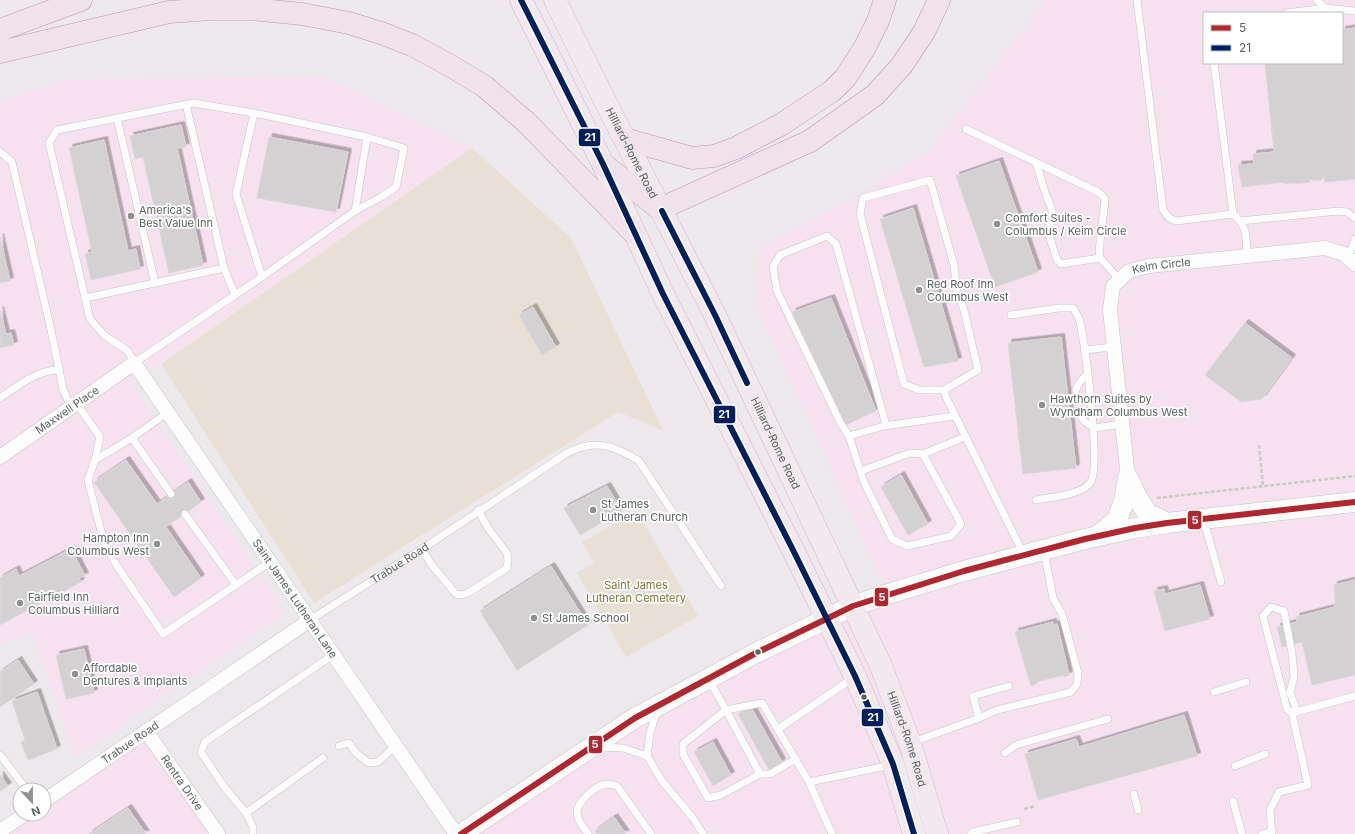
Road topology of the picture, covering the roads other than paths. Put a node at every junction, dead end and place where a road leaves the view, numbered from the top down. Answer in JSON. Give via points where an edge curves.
{"nodes":[{"id":1,"x":81,"y":0,"type":"edge"},
{"id":2,"x":521,"y":0,"type":"edge"},
{"id":3,"x":555,"y":0,"type":"edge"},
{"id":4,"x":885,"y":0,"type":"edge"},
{"id":5,"x":939,"y":0,"type":"edge"},
{"id":6,"x":1137,"y":0,"type":"edge"},
{"id":7,"x":1317,"y":0,"type":"edge"},
{"id":8,"x":1325,"y":8,"type":"junction"},
{"id":9,"x":1355,"y":11,"type":"edge"},
{"id":10,"x":1295,"y":12,"type":"edge"},
{"id":11,"x":0,"y":30,"type":"edge"},
{"id":12,"x":0,"y":52,"type":"edge"},
{"id":13,"x":1214,"y":64,"type":"edge"},
{"id":14,"x":186,"y":104,"type":"junction"},
{"id":15,"x":254,"y":113,"type":"junction"},
{"id":16,"x":116,"y":118,"type":"junction"},
{"id":17,"x":966,"y":128,"type":"dead end"},
{"id":18,"x":367,"y":137,"type":"junction"},
{"id":19,"x":625,"y":139,"type":"junction"},
{"id":20,"x":0,"y":152,"type":"edge"},
{"id":21,"x":1036,"y":162,"type":"junction"},
{"id":22,"x":603,"y":164,"type":"junction"},
{"id":23,"x":660,"y":209,"type":"junction"},
{"id":24,"x":355,"y":210,"type":"junction"},
{"id":25,"x":1233,"y":214,"type":"junction"},
{"id":26,"x":1355,"y":218,"type":"edge"},
{"id":27,"x":1241,"y":221,"type":"junction"},
{"id":28,"x":634,"y":232,"type":"junction"},
{"id":29,"x":1355,"y":239,"type":"edge"},
{"id":30,"x":1247,"y":256,"type":"junction"},
{"id":31,"x":1100,"y":258,"type":"junction"},
{"id":32,"x":1351,"y":261,"type":"edge"},
{"id":33,"x":224,"y":268,"type":"junction"},
{"id":34,"x":262,"y":277,"type":"junction"},
{"id":35,"x":1120,"y":280,"type":"junction"},
{"id":36,"x":155,"y":283,"type":"junction"},
{"id":37,"x":235,"y":295,"type":"junction"},
{"id":38,"x":85,"y":298,"type":"junction"},
{"id":39,"x":1011,"y":315,"type":"dead end"},
{"id":40,"x":1113,"y":347,"type":"junction"},
{"id":41,"x":1084,"y":350,"type":"junction"},
{"id":42,"x":134,"y":363,"type":"junction"},
{"id":43,"x":60,"y":370,"type":"junction"},
{"id":44,"x":1087,"y":374,"type":"junction"},
{"id":45,"x":944,"y":390,"type":"junction"},
{"id":46,"x":1076,"y":390,"type":"dead end"},
{"id":47,"x":0,"y":398,"type":"edge"},
{"id":48,"x":74,"y":406,"type":"junction"},
{"id":49,"x":168,"y":412,"type":"junction"},
{"id":50,"x":1079,"y":414,"type":"dead end"},
{"id":51,"x":955,"y":416,"type":"junction"},
{"id":52,"x":1122,"y":424,"type":"junction"},
{"id":53,"x":886,"y":425,"type":"junction"},
{"id":54,"x":1094,"y":428,"type":"junction"},
{"id":55,"x":849,"y":436,"type":"junction"},
{"id":56,"x":966,"y":437,"type":"junction"},
{"id":57,"x":132,"y":438,"type":"junction"},
{"id":58,"x":923,"y":454,"type":"junction"},
{"id":59,"x":0,"y":457,"type":"edge"},
{"id":60,"x":95,"y":460,"type":"junction"},
{"id":61,"x":861,"y":471,"type":"junction"},
{"id":62,"x":1128,"y":478,"type":"junction"},
{"id":63,"x":171,"y":494,"type":"dead end"},
{"id":64,"x":1036,"y":500,"type":"dead end"},
{"id":65,"x":1355,"y":502,"type":"edge"},
{"id":66,"x":478,"y":510,"type":"junction"},
{"id":67,"x":185,"y":514,"type":"dead end"},
{"id":68,"x":1203,"y":519,"type":"junction"},
{"id":69,"x":1167,"y":523,"type":"junction"},
{"id":70,"x":1098,"y":536,"type":"junction"},
{"id":71,"x":422,"y":549,"type":"junction"},
{"id":72,"x":1043,"y":550,"type":"junction"},
{"id":73,"x":1024,"y":555,"type":"junction"},
{"id":74,"x":270,"y":562,"type":"junction"},
{"id":75,"x":1221,"y":582,"type":"dead end"},
{"id":76,"x":236,"y":585,"type":"junction"},
{"id":77,"x":721,"y":586,"type":"dead end"},
{"id":78,"x":853,"y":606,"type":"junction"},
{"id":79,"x":827,"y":618,"type":"junction"},
{"id":80,"x":310,"y":620,"type":"junction"},
{"id":81,"x":334,"y":655,"type":"junction"},
{"id":82,"x":855,"y":676,"type":"junction"},
{"id":83,"x":708,"y":678,"type":"junction"},
{"id":84,"x":1246,"y":682,"type":"dead end"},
{"id":85,"x":1009,"y":686,"type":"dead end"},
{"id":86,"x":1214,"y":692,"type":"dead end"},
{"id":87,"x":1355,"y":696,"type":"edge"},
{"id":88,"x":658,"y":705,"type":"junction"},
{"id":89,"x":726,"y":710,"type":"junction"},
{"id":90,"x":1294,"y":712,"type":"junction"},
{"id":91,"x":979,"y":718,"type":"junction"},
{"id":92,"x":1108,"y":719,"type":"dead end"},
{"id":93,"x":778,"y":730,"type":"junction"},
{"id":94,"x":146,"y":731,"type":"junction"},
{"id":95,"x":910,"y":743,"type":"junction"},
{"id":96,"x":396,"y":745,"type":"junction"},
{"id":97,"x":339,"y":746,"type":"dead end"},
{"id":98,"x":592,"y":746,"type":"junction"},
{"id":99,"x":1004,"y":753,"type":"dead end"},
{"id":100,"x":1265,"y":754,"type":"dead end"},
{"id":101,"x":0,"y":755,"type":"edge"},
{"id":102,"x":647,"y":756,"type":"junction"},
{"id":103,"x":323,"y":758,"type":"dead end"},
{"id":104,"x":796,"y":760,"type":"junction"},
{"id":105,"x":893,"y":764,"type":"junction"},
{"id":106,"x":1235,"y":766,"type":"dead end"},
{"id":107,"x":760,"y":774,"type":"junction"},
{"id":108,"x":21,"y":782,"type":"edge"},
{"id":109,"x":809,"y":782,"type":"junction"},
{"id":110,"x":1134,"y":794,"type":"dead end"},
{"id":111,"x":52,"y":796,"type":"edge"},
{"id":112,"x":1233,"y":801,"type":"dead end"},
{"id":113,"x":1138,"y":810,"type":"dead end"},
{"id":114,"x":246,"y":813,"type":"junction"},
{"id":115,"x":13,"y":822,"type":"edge"},
{"id":116,"x":1017,"y":822,"type":"dead end"},
{"id":117,"x":0,"y":831,"type":"edge"},
{"id":118,"x":1272,"y":833,"type":"edge"},
{"id":119,"x":218,"y":834,"type":"edge"},
{"id":120,"x":252,"y":834,"type":"edge"},
{"id":121,"x":456,"y":834,"type":"edge"},
{"id":122,"x":461,"y":834,"type":"edge"},
{"id":123,"x":588,"y":834,"type":"edge"},
{"id":124,"x":651,"y":834,"type":"edge"},
{"id":125,"x":703,"y":834,"type":"edge"},
{"id":126,"x":832,"y":834,"type":"edge"},
{"id":127,"x":914,"y":834,"type":"edge"},
{"id":128,"x":937,"y":834,"type":"edge"},
{"id":129,"x":971,"y":834,"type":"edge"},
{"id":130,"x":1242,"y":834,"type":"edge"},
{"id":131,"x":1262,"y":834,"type":"edge"}],
"edges":[{"from":1,"to":11,"type":"highway"},
{"from":2,"to":22,"type":"main road","name":"Hilliard-Rome Road"},
{"from":3,"to":19,"type":"main road","name":"Hilliard-Rome Road"},
{"from":4,"to":19,"type":"highway","via":[[865,47],[846,77],[832,90],[782,124],[736,148],[714,156],[692,158]]},
{"from":5,"to":23,"type":"highway","via":[[924,32],[902,65],[875,95],[810,141]]},
{"from":6,"to":25,"type":"lane","via":[[1163,210],[1169,218],[1176,220]]},
{"from":7,"to":8,"type":"lane"},
{"from":8,"to":9,"type":"lane"},
{"from":8,"to":10,"type":"lane"},
{"from":12,"to":28,"type":"highway","via":[[169,12],[251,9],[302,14],[349,23],[412,45],[484,86],[526,122]]},
{"from":13,"to":25,"type":"lane"},
{"from":14,"to":15,"type":"lane"},
{"from":14,"to":16,"type":"lane"},
{"from":14,"to":33,"type":"lane"},
{"from":15,"to":18,"type":"lane"},
{"from":15,"to":34,"type":"lane","via":[[236,194]]},
{"from":16,"to":36,"type":"lane"},
{"from":16,"to":38,"type":"lane","via":[[57,130],[49,143]]},
{"from":17,"to":21,"type":"lane"},
{"from":18,"to":24,"type":"lane"},
{"from":18,"to":24,"type":"lane","via":[[404,148],[396,187]]},
{"from":19,"to":23,"type":"main road","name":"Hilliard-Rome Road"},
{"from":20,"to":43,"type":"lane","via":[[12,162]]},
{"from":21,"to":31,"type":"lane","via":[[1103,196],[1105,200]]},
{"from":21,"to":31,"type":"lane","via":[[1052,210],[1052,220],[1046,228],[1057,260],[1061,264]]},
{"from":22,"to":23,"type":"highway"},
{"from":22,"to":28,"type":"main road","name":"Hilliard-Rome Road"},
{"from":23,"to":78,"type":"main road","name":"Hilliard-Rome Road","via":[[715,315]]},
{"from":24,"to":34,"type":"lane"},
{"from":25,"to":27,"type":"lane"},
{"from":26,"to":27,"type":"lane","via":[[1347,212],[1338,211]]},
{"from":27,"to":30,"type":"lane","via":[[1246,234]]},
{"from":28,"to":79,"type":"main road","name":"Hilliard-Rome Road"},
{"from":29,"to":32,"type":"lane"},
{"from":30,"to":32,"type":"street","name":"Keim Circle","via":[[1325,248],[1344,254]]},
{"from":30,"to":35,"type":"street","name":"Keim Circle","via":[[1150,266],[1129,271]]},
{"from":31,"to":35,"type":"lane"},
{"from":33,"to":36,"type":"lane"},
{"from":33,"to":37,"type":"lane"},
{"from":34,"to":37,"type":"lane"},
{"from":35,"to":40,"type":"street","name":"Keim Circle","via":[[1113,286],[1110,310]]},
{"from":36,"to":38,"type":"lane"},
{"from":37,"to":42,"type":"lane"},
{"from":38,"to":42,"type":"lane","via":[[90,319],[104,335],[128,351]]},
{"from":39,"to":41,"type":"lane","via":[[1073,308],[1079,321]]},
{"from":40,"to":41,"type":"lane"},
{"from":40,"to":52,"type":"street","name":"Keim Circle"},
{"from":41,"to":44,"type":"lane"},
{"from":42,"to":48,"type":"street","name":"Maxwell Place"},
{"from":42,"to":49,"type":"street","name":"Saint James Lutheran Lane"},
{"from":43,"to":47,"type":"lane","via":[[30,378]]},
{"from":43,"to":48,"type":"lane","via":[[63,389]]},
{"from":44,"to":46,"type":"lane"},
{"from":44,"to":54,"type":"lane"},
{"from":45,"to":45,"type":"lane","via":[[978,370],[964,310],[957,292],[954,265],[930,180],[863,198],[860,214],[904,384],[919,390]]},
{"from":45,"to":51,"type":"lane"},
{"from":48,"to":59,"type":"street","name":"Maxwell Place"},
{"from":48,"to":60,"type":"lane","via":[[100,437]]},
{"from":49,"to":57,"type":"lane"},
{"from":49,"to":74,"type":"street","name":"Saint James Lutheran Lane"},
{"from":50,"to":54,"type":"lane"},
{"from":51,"to":53,"type":"lane"},
{"from":51,"to":56,"type":"lane"},
{"from":52,"to":54,"type":"lane"},
{"from":52,"to":62,"type":"street","name":"Keim Circle"},
{"from":53,"to":55,"type":"lane"},
{"from":53,"to":55,"type":"lane","via":[[836,244],[827,236],[780,255],[773,267],[777,291]]},
{"from":54,"to":64,"type":"lane","via":[[1095,470],[1092,481],[1077,491]]},
{"from":55,"to":61,"type":"lane"},
{"from":56,"to":58,"type":"lane"},
{"from":56,"to":73,"type":"lane"},
{"from":57,"to":60,"type":"lane"},
{"from":57,"to":63,"type":"lane"},
{"from":58,"to":61,"type":"lane","via":[[910,453]]},
{"from":58,"to":61,"type":"lane","via":[[961,524],[951,536],[907,546],[892,540]]},
{"from":60,"to":76,"type":"lane","via":[[88,480],[104,543],[163,634]]},
{"from":62,"to":69,"type":"main road","via":[[1146,513]]},
{"from":62,"to":70,"type":"main road","via":[[1117,520]]},
{"from":65,"to":68,"type":"main road"},
{"from":66,"to":71,"type":"lane","name":"Trabue Road"},
{"from":66,"to":71,"type":"lane","via":[[507,553],[507,568],[468,593],[456,594]]},
{"from":66,"to":77,"type":"lane","name":"Trabue Road","via":[[567,453],[582,447],[601,445],[622,450],[639,461]]},
{"from":67,"to":76,"type":"lane"},
{"from":68,"to":69,"type":"main road"},
{"from":68,"to":75,"type":"lane"},
{"from":69,"to":70,"type":"main road"},
{"from":70,"to":72,"type":"main road"},
{"from":71,"to":80,"type":"lane","name":"Trabue Road"},
{"from":72,"to":73,"type":"main road"},
{"from":72,"to":91,"type":"lane","via":[[1053,598],[1062,614],[1078,673],[1077,684],[1071,692],[998,710]]},
{"from":73,"to":78,"type":"main road"},
{"from":74,"to":76,"type":"lane"},
{"from":74,"to":80,"type":"street","name":"Saint James Lutheran Lane"},
{"from":78,"to":79,"type":"main road"},
{"from":78,"to":95,"type":"main road","name":"Hilliard-Rome Road","via":[[881,666]]},
{"from":79,"to":82,"type":"main road","name":"Hilliard-Rome Road"},
{"from":79,"to":83,"type":"main road"},
{"from":80,"to":81,"type":"street","name":"Saint James Lutheran Lane"},
{"from":80,"to":94,"type":"street","name":"Trabue Road"},
{"from":81,"to":96,"type":"street","name":"Saint James Lutheran Lane"},
{"from":81,"to":114,"type":"lane","via":[[205,742],[201,752],[225,788]]},
{"from":82,"to":93,"type":"lane"},
{"from":82,"to":105,"type":"main road","name":"Hilliard-Rome Road"},
{"from":83,"to":88,"type":"main road"},
{"from":83,"to":89,"type":"lane"},
{"from":84,"to":86,"type":"lane"},
{"from":85,"to":91,"type":"lane","via":[[973,696]]},
{"from":87,"to":90,"type":"lane"},
{"from":88,"to":98,"type":"main road"},
{"from":88,"to":102,"type":"lane"},
{"from":89,"to":93,"type":"lane","via":[[762,703]]},
{"from":89,"to":107,"type":"lane"},
{"from":89,"to":107,"type":"lane","via":[[683,744],[683,754],[708,798],[721,795]]},
{"from":90,"to":90,"type":"lane","via":[[1290,692],[1294,677],[1292,653],[1284,611],[1271,606],[1263,616],[1287,709]]},
{"from":90,"to":118,"type":"lane","via":[[1308,785],[1279,792],[1270,810]]},
{"from":91,"to":95,"type":"lane"},
{"from":92,"to":99,"type":"lane","via":[[1016,745]]},
{"from":93,"to":104,"type":"lane"},
{"from":94,"to":111,"type":"street","name":"Trabue Road"},
{"from":94,"to":119,"type":"street","name":"Rentra Drive"},
{"from":95,"to":128,"type":"main road","name":"Hilliard-Rome Road"},
{"from":96,"to":97,"type":"lane","via":[[378,762],[369,762],[356,753],[349,743]]},
{"from":96,"to":121,"type":"street","name":"Saint James Lutheran Lane"},
{"from":98,"to":102,"type":"lane","via":[[623,748]]},
{"from":98,"to":122,"type":"main road"},
{"from":100,"to":106,"type":"lane"},
{"from":101,"to":108,"type":"lane"},
{"from":102,"to":125,"type":"lane","via":[[662,781]]},
{"from":103,"to":114,"type":"lane"},
{"from":104,"to":107,"type":"lane","via":[[770,774]]},
{"from":104,"to":109,"type":"lane"},
{"from":105,"to":109,"type":"lane"},
{"from":105,"to":127,"type":"main road","name":"Hilliard-Rome Road"},
{"from":109,"to":126,"type":"lane"},
{"from":110,"to":113,"type":"lane"},
{"from":112,"to":130,"type":"lane"},
{"from":114,"to":120,"type":"lane","via":[[253,827]]},
{"from":115,"to":117,"type":"street"},
{"from":116,"to":129,"type":"lane"},
{"from":118,"to":131,"type":"lane"},
{"from":123,"to":124,"type":"lane","via":[[577,813],[581,802],[595,789],[607,784],[617,786]]}]}
